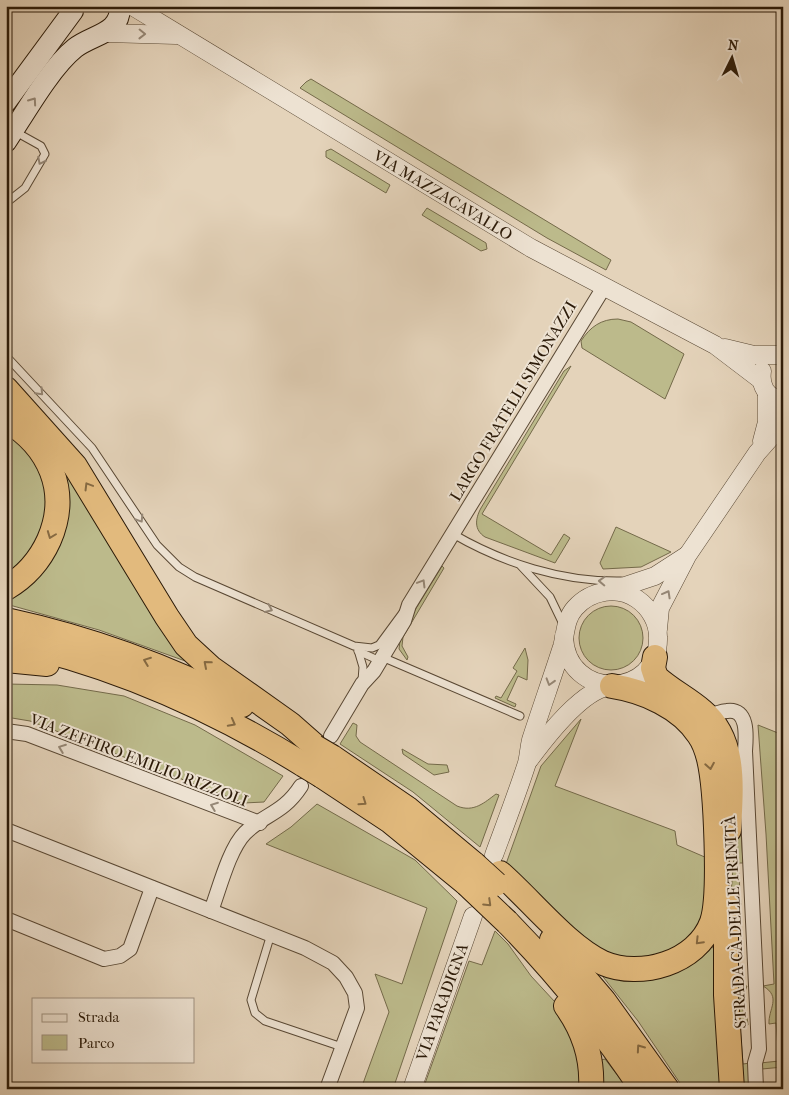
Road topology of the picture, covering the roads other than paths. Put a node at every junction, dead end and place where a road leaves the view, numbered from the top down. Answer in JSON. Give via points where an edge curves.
{"nodes":[{"id":1,"x":120,"y":6,"type":"edge"},
{"id":2,"x":132,"y":6,"type":"edge"},
{"id":3,"x":73,"y":9,"type":"edge"},
{"id":4,"x":106,"y":33,"type":"junction"},
{"id":5,"x":177,"y":35,"type":"junction"},
{"id":6,"x":6,"y":102,"type":"edge"},
{"id":7,"x":10,"y":136,"type":"edge"},
{"id":8,"x":6,"y":203,"type":"edge"},
{"id":9,"x":604,"y":287,"type":"junction"},
{"id":10,"x":715,"y":345,"type":"junction"},
{"id":11,"x":780,"y":355,"type":"edge"},
{"id":12,"x":6,"y":356,"type":"edge"},
{"id":13,"x":6,"y":390,"type":"edge"},
{"id":14,"x":770,"y":391,"type":"edge"},
{"id":15,"x":783,"y":413,"type":"edge"},
{"id":16,"x":6,"y":420,"type":"edge"},
{"id":17,"x":777,"y":431,"type":"edge"},
{"id":18,"x":758,"y":453,"type":"junction"},
{"id":19,"x":452,"y":534,"type":"junction"},
{"id":20,"x":686,"y":556,"type":"junction"},
{"id":21,"x":519,"y":565,"type":"junction"},
{"id":22,"x":651,"y":578,"type":"junction"},
{"id":23,"x":6,"y":588,"type":"edge"},
{"id":24,"x":603,"y":592,"type":"junction"},
{"id":25,"x":409,"y":605,"type":"junction"},
{"id":26,"x":6,"y":620,"type":"edge"},
{"id":27,"x":564,"y":636,"type":"junction"},
{"id":28,"x":6,"y":641,"type":"edge"},
{"id":29,"x":656,"y":646,"type":"junction"},
{"id":30,"x":355,"y":648,"type":"junction"},
{"id":31,"x":381,"y":659,"type":"junction"},
{"id":32,"x":6,"y":660,"type":"edge"},
{"id":33,"x":362,"y":684,"type":"junction"},
{"id":34,"x":612,"y":686,"type":"junction"},
{"id":35,"x":156,"y":688,"type":"junction"},
{"id":36,"x":520,"y":716,"type":"dead end"},
{"id":37,"x":697,"y":718,"type":"junction"},
{"id":38,"x":6,"y":731,"type":"edge"},
{"id":39,"x":734,"y":748,"type":"junction"},
{"id":40,"x":318,"y":758,"type":"junction"},
{"id":41,"x":526,"y":765,"type":"junction"},
{"id":42,"x":260,"y":823,"type":"junction"},
{"id":43,"x":6,"y":830,"type":"edge"},
{"id":44,"x":485,"y":869,"type":"junction"},
{"id":45,"x":152,"y":888,"type":"junction"},
{"id":46,"x":211,"y":911,"type":"junction"},
{"id":47,"x":473,"y":916,"type":"dead end"},
{"id":48,"x":6,"y":919,"type":"edge"},
{"id":49,"x":507,"y":922,"type":"junction"},
{"id":50,"x":271,"y":934,"type":"junction"},
{"id":51,"x":342,"y":1047,"type":"junction"},
{"id":52,"x":327,"y":1089,"type":"edge"},
{"id":53,"x":412,"y":1089,"type":"edge"},
{"id":54,"x":591,"y":1089,"type":"edge"},
{"id":55,"x":642,"y":1089,"type":"edge"},
{"id":56,"x":667,"y":1089,"type":"edge"},
{"id":57,"x":732,"y":1089,"type":"edge"},
{"id":58,"x":756,"y":1089,"type":"edge"}],
"edges":[{"from":1,"to":4,"type":"main road","via":[[118,21]]},
{"from":2,"to":5,"type":"street","name":"VIA MAZZACAVALLO"},
{"from":3,"to":4,"type":"main road","via":[[83,29]]},
{"from":3,"to":6,"type":"main road"},
{"from":4,"to":5,"type":"street","name":"VIA MAZZACAVALLO","one_way":true},
{"from":7,"to":4,"type":"main road","one_way":true,"via":[[68,54],[85,41]]},
{"from":5,"to":9,"type":"street","name":"VIA MAZZACAVALLO","via":[[531,248]]},
{"from":7,"to":8,"type":"lane","one_way":true,"via":[[41,146],[45,154],[25,188]]},
{"from":9,"to":10,"type":"street","name":"VIA MAZZACAVALLO"},
{"from":9,"to":19,"type":"street","name":"LARGO FRATELLI SIMONAZZI"},
{"from":10,"to":11,"type":"street","name":"VIA MAZZACAVALLO","via":[[754,355]]},
{"from":10,"to":14,"type":"street","name":"VIA MAZZACAVALLO"},
{"from":11,"to":14,"type":"street","via":[[768,361],[762,369]]},
{"from":12,"to":30,"type":"lane","one_way":true,"via":[[92,448],[157,546],[179,568]]},
{"from":40,"to":13,"type":"highway","one_way":true,"via":[[290,724],[210,668],[186,644],[75,466]]},
{"from":14,"to":18,"type":"street","via":[[767,422]]},
{"from":15,"to":17,"type":"street"},
{"from":16,"to":23,"type":"highway","one_way":true,"via":[[28,435],[44,454],[54,476],[58,497],[56,519],[43,552],[28,571]]},
{"from":17,"to":18,"type":"street"},
{"from":18,"to":20,"type":"street"},
{"from":19,"to":21,"type":"lane"},
{"from":25,"to":19,"type":"street","name":"LARGO FRATELLI SIMONAZZI","one_way":true},
{"from":20,"to":22,"type":"street","via":[[680,563]]},
{"from":29,"to":20,"type":"street","one_way":true,"via":[[660,608]]},
{"from":22,"to":21,"type":"lane","one_way":true,"via":[[587,580]]},
{"from":21,"to":27,"type":"lane","via":[[550,597],[562,621]]},
{"from":22,"to":24,"type":"street"},
{"from":24,"to":27,"type":"street","via":[[588,597],[576,607],[567,621]]},
{"from":24,"to":29,"type":"street","via":[[626,594],[640,601],[654,619]]},
{"from":25,"to":30,"type":"lane","via":[[381,644],[372,648]]},
{"from":25,"to":31,"type":"street","name":"LARGO FRATELLI SIMONAZZI","via":[[404,621]]},
{"from":40,"to":26,"type":"highway","one_way":true,"via":[[220,694],[163,668],[89,641]]},
{"from":27,"to":34,"type":"street","via":[[566,651],[577,671],[597,683]]},
{"from":27,"to":41,"type":"street","one_way":true},
{"from":28,"to":35,"type":"highway","via":[[81,661]]},
{"from":29,"to":34,"type":"street","via":[[646,670],[634,680]]},
{"from":29,"to":37,"type":"highway","via":[[653,668],[656,677]]},
{"from":30,"to":31,"type":"lane"},
{"from":30,"to":33,"type":"lane","via":[[363,667]]},
{"from":31,"to":33,"type":"street","name":"LARGO FRATELLI SIMONAZZI"},
{"from":31,"to":36,"type":"lane"},
{"from":32,"to":35,"type":"highway","via":[[67,667]]},
{"from":33,"to":40,"type":"street","name":"LARGO FRATELLI SIMONAZZI"},
{"from":34,"to":37,"type":"highway"},
{"from":34,"to":41,"type":"street","via":[[597,689],[580,703]]},
{"from":35,"to":40,"type":"highway","one_way":true},
{"from":37,"to":39,"type":"highway","via":[[715,724]]},
{"from":37,"to":44,"type":"highway","one_way":true,"via":[[710,760],[716,860],[714,914],[706,933],[693,948],[668,962],[645,969],[620,968],[603,963],[573,943]]},
{"from":42,"to":38,"type":"street","name":"VIA ZEFFIRO EMILIO RIZZOLI","one_way":true,"via":[[27,734]]},
{"from":39,"to":57,"type":"highway","via":[[730,779],[725,971]]},
{"from":39,"to":58,"type":"street","name":"STRADA CÀ DELLE TRINITÀ","via":[[759,1049],[755,1063]]},
{"from":40,"to":42,"type":"street","name":"LARGO FRATELLI SIMONAZZI","via":[[289,802]]},
{"from":40,"to":44,"type":"highway","via":[[396,800]]},
{"from":40,"to":44,"type":"highway","one_way":true,"via":[[390,822]]},
{"from":41,"to":44,"type":"street"},
{"from":42,"to":46,"type":"street","name":"LARGO FRATELLI SIMONAZZI","via":[[245,833],[234,850]]},
{"from":43,"to":45,"type":"street"},
{"from":44,"to":49,"type":"highway","one_way":true,"bridge":true},
{"from":56,"to":44,"type":"highway","one_way":true,"via":[[633,1038],[585,977]]},
{"from":45,"to":46,"type":"street"},
{"from":45,"to":48,"type":"street","via":[[130,949],[120,956],[104,959]]},
{"from":46,"to":50,"type":"street"},
{"from":47,"to":53,"type":"street","name":"VIA PARADIGNA"},
{"from":49,"to":54,"type":"highway","via":[[581,1030],[590,1058]]},
{"from":49,"to":55,"type":"highway","via":[[588,1014]]},
{"from":50,"to":51,"type":"street","via":[[315,952],[333,963],[346,977],[355,993],[357,1008]]},
{"from":50,"to":51,"type":"lane","via":[[251,1000],[255,1012],[265,1021]]},
{"from":51,"to":52,"type":"street"}]}
